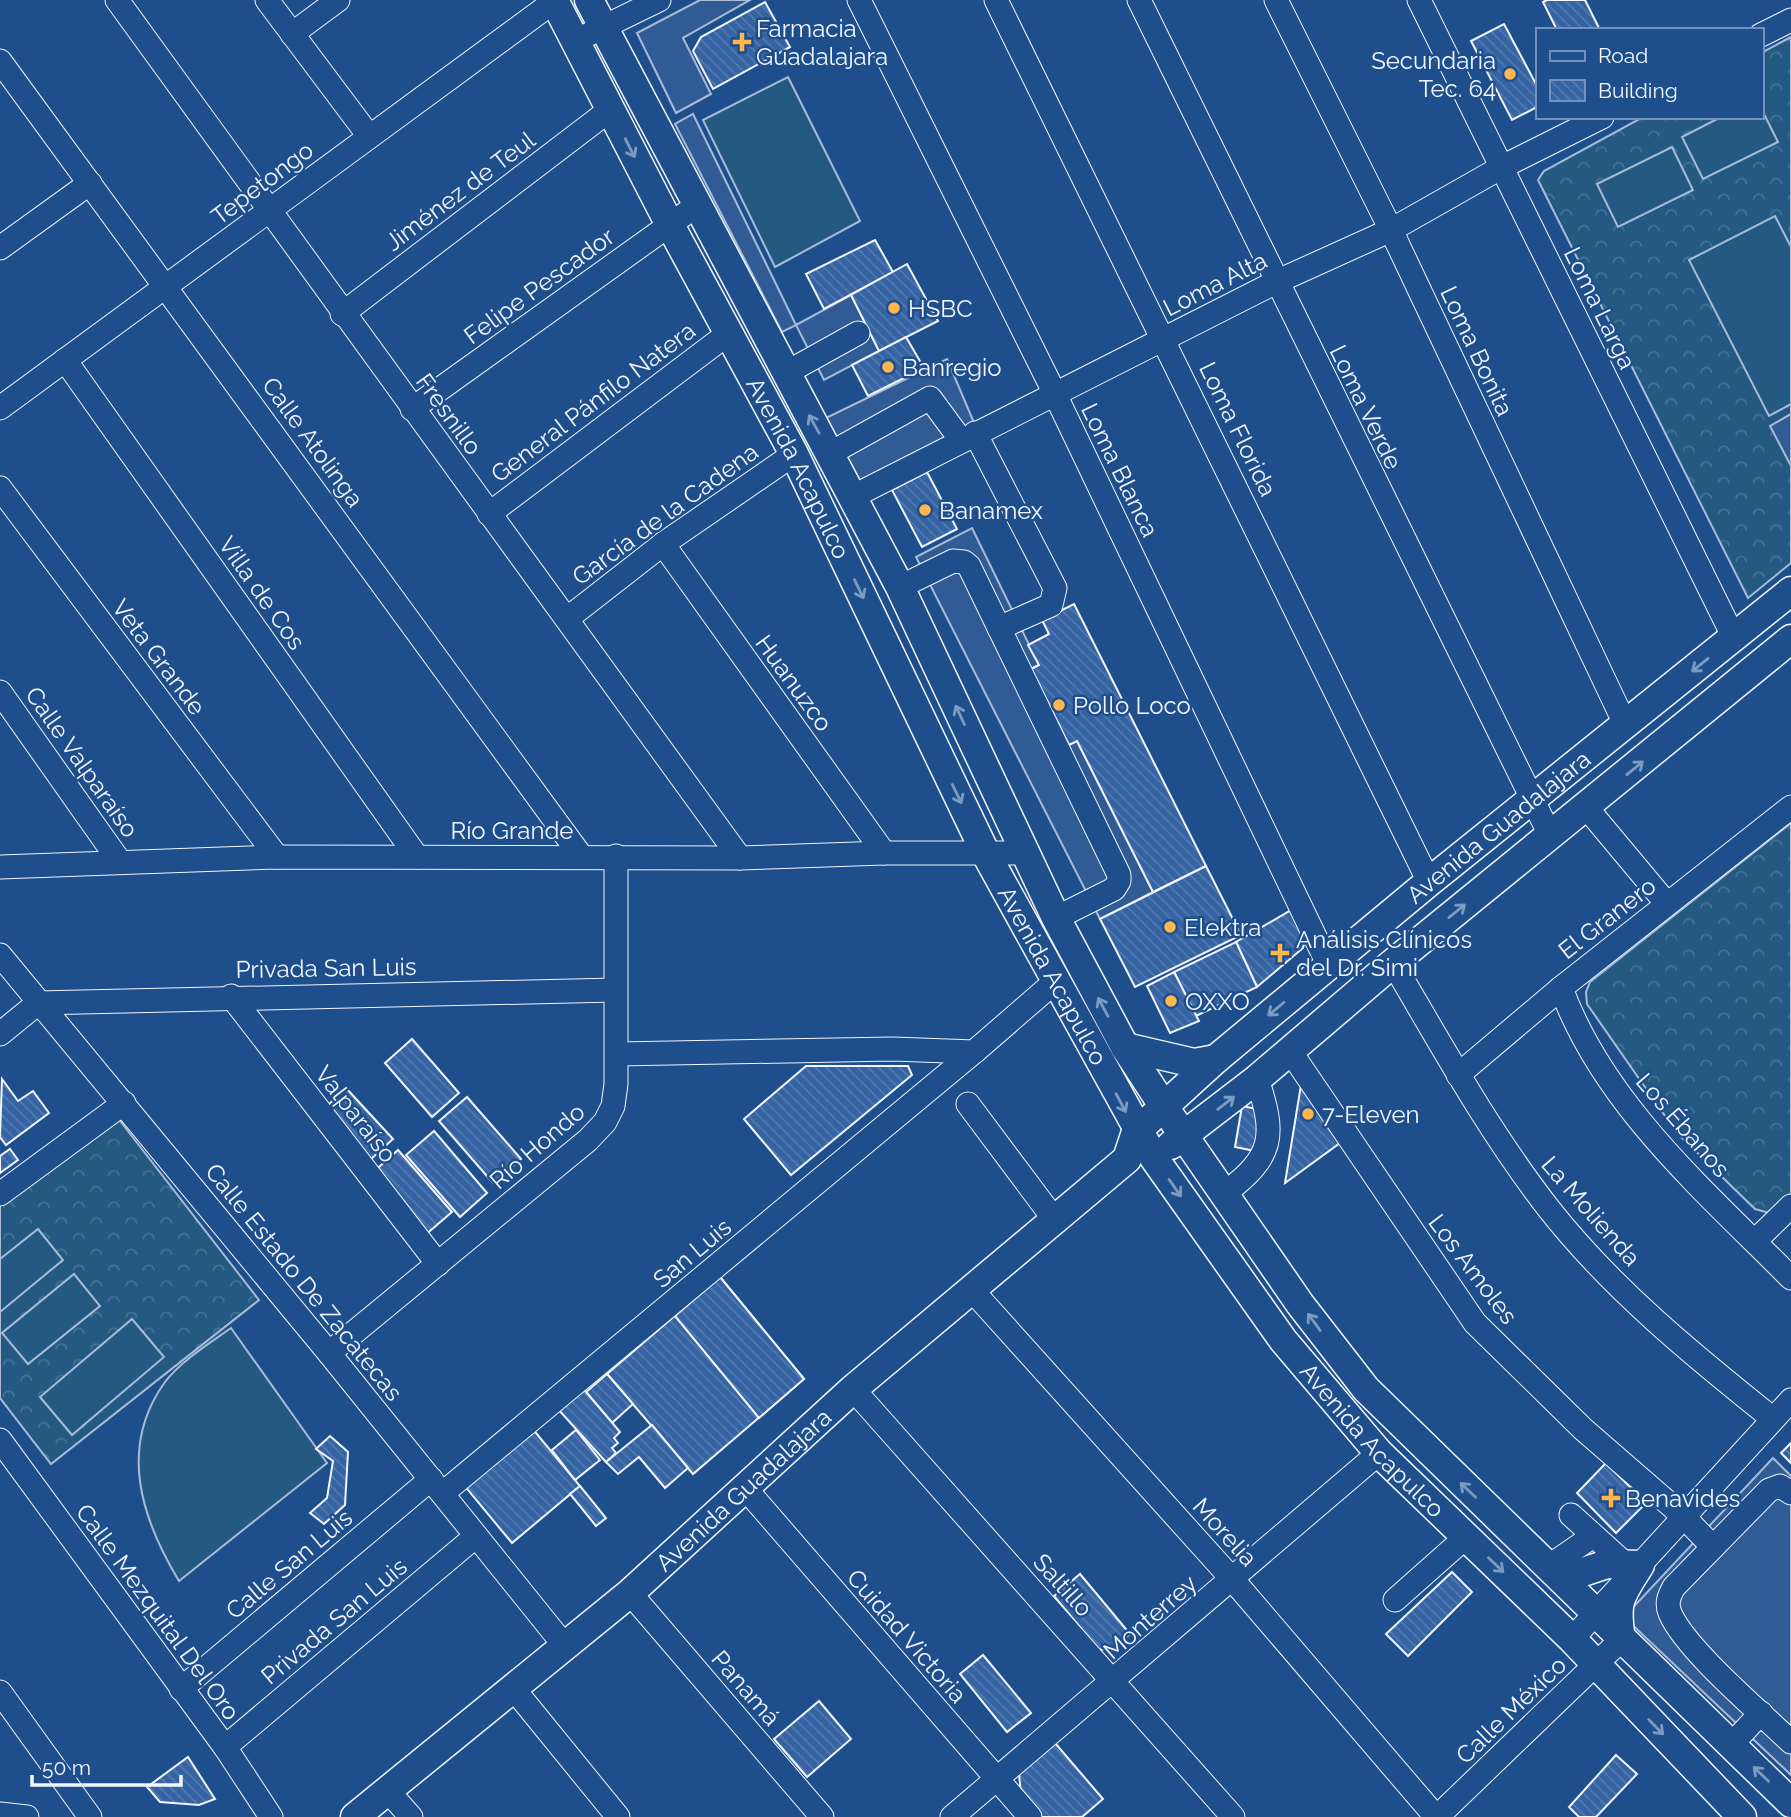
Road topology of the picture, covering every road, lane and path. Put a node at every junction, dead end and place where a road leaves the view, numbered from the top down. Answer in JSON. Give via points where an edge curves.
{"nodes":[{"id":1,"x":117,"y":0,"type":"edge"},
{"id":2,"x":267,"y":0,"type":"edge"},
{"id":3,"x":338,"y":0,"type":"edge"},
{"id":4,"x":555,"y":0,"type":"edge"},
{"id":5,"x":589,"y":0,"type":"edge"},
{"id":6,"x":659,"y":0,"type":"edge"},
{"id":7,"x":859,"y":0,"type":"edge"},
{"id":8,"x":996,"y":0,"type":"edge"},
{"id":9,"x":1139,"y":0,"type":"edge"},
{"id":10,"x":1276,"y":0,"type":"edge"},
{"id":11,"x":1419,"y":0,"type":"edge"},
{"id":12,"x":1791,"y":20,"type":"edge"},
{"id":13,"x":602,"y":28,"type":"junction"},
{"id":14,"x":292,"y":34,"type":"junction"},
{"id":15,"x":1763,"y":34,"type":"edge"},
{"id":16,"x":575,"y":41,"type":"junction"},
{"id":17,"x":0,"y":61,"type":"edge"},
{"id":18,"x":7,"y":85,"type":"edge"},
{"id":19,"x":611,"y":109,"type":"junction"},
{"id":20,"x":1598,"y":119,"type":"edge"},
{"id":21,"x":369,"y":136,"type":"junction"},
{"id":22,"x":1502,"y":167,"type":"junction"},
{"id":23,"x":90,"y":183,"type":"junction"},
{"id":24,"x":696,"y":206,"type":"junction"},
{"id":25,"x":269,"y":211,"type":"junction"},
{"id":26,"x":670,"y":225,"type":"junction"},
{"id":27,"x":1391,"y":230,"type":"junction"},
{"id":28,"x":0,"y":248,"type":"edge"},
{"id":29,"x":1276,"y":282,"type":"junction"},
{"id":30,"x":167,"y":285,"type":"junction"},
{"id":31,"x":342,"y":314,"type":"junction"},
{"id":32,"x":729,"y":332,"type":"junction"},
{"id":33,"x":858,"y":333,"type":"dead end"},
{"id":34,"x":1164,"y":338,"type":"junction"},
{"id":35,"x":65,"y":360,"type":"junction"},
{"id":36,"x":786,"y":373,"type":"junction"},
{"id":37,"x":1054,"y":392,"type":"junction"},
{"id":38,"x":0,"y":408,"type":"edge"},
{"id":39,"x":412,"y":409,"type":"junction"},
{"id":40,"x":968,"y":437,"type":"junction"},
{"id":41,"x":794,"y":454,"type":"junction"},
{"id":42,"x":829,"y":454,"type":"junction"},
{"id":43,"x":0,"y":488,"type":"edge"},
{"id":44,"x":852,"y":497,"type":"junction"},
{"id":45,"x":489,"y":514,"type":"junction"},
{"id":46,"x":663,"y":544,"type":"junction"},
{"id":47,"x":900,"y":587,"type":"junction"},
{"id":48,"x":1791,"y":591,"type":"edge"},
{"id":49,"x":568,"y":618,"type":"junction"},
{"id":50,"x":999,"y":628,"type":"junction"},
{"id":51,"x":1734,"y":638,"type":"junction"},
{"id":52,"x":1791,"y":639,"type":"edge"},
{"id":53,"x":0,"y":692,"type":"edge"},
{"id":54,"x":1626,"y":726,"type":"junction"},
{"id":55,"x":1533,"y":800,"type":"junction"},
{"id":56,"x":1586,"y":807,"type":"junction"},
{"id":57,"x":1791,"y":807,"type":"edge"},
{"id":58,"x":1550,"y":835,"type":"junction"},
{"id":59,"x":884,"y":853,"type":"junction"},
{"id":60,"x":1025,"y":853,"type":"junction"},
{"id":61,"x":986,"y":854,"type":"junction"},
{"id":62,"x":582,"y":856,"type":"junction"},
{"id":63,"x":616,"y":856,"type":"junction"},
{"id":64,"x":277,"y":857,"type":"junction"},
{"id":65,"x":417,"y":857,"type":"junction"},
{"id":66,"x":740,"y":858,"type":"junction"},
{"id":67,"x":120,"y":862,"type":"junction"},
{"id":68,"x":0,"y":867,"type":"edge"},
{"id":69,"x":1429,"y":882,"type":"junction"},
{"id":70,"x":1667,"y":904,"type":"junction"},
{"id":71,"x":1056,"y":918,"type":"junction"},
{"id":72,"x":0,"y":955,"type":"edge"},
{"id":73,"x":1393,"y":963,"type":"junction"},
{"id":74,"x":1329,"y":966,"type":"junction"},
{"id":75,"x":1057,"y":980,"type":"junction"},
{"id":76,"x":1561,"y":988,"type":"junction"},
{"id":77,"x":615,"y":990,"type":"junction"},
{"id":78,"x":231,"y":996,"type":"junction"},
{"id":79,"x":38,"y":1003,"type":"junction"},
{"id":80,"x":0,"y":1034,"type":"edge"},
{"id":81,"x":1125,"y":1047,"type":"junction"},
{"id":82,"x":1290,"y":1051,"type":"junction"},
{"id":83,"x":974,"y":1052,"type":"junction"},
{"id":84,"x":617,"y":1054,"type":"junction"},
{"id":85,"x":1216,"y":1059,"type":"junction"},
{"id":86,"x":1458,"y":1075,"type":"junction"},
{"id":87,"x":1257,"y":1079,"type":"junction"},
{"id":88,"x":124,"y":1103,"type":"junction"},
{"id":89,"x":968,"y":1104,"type":"dead end"},
{"id":90,"x":1164,"y":1107,"type":"junction"},
{"id":91,"x":1136,"y":1132,"type":"junction"},
{"id":92,"x":1186,"y":1134,"type":"junction"},
{"id":93,"x":1140,"y":1158,"type":"junction"},
{"id":94,"x":1225,"y":1193,"type":"junction"},
{"id":95,"x":0,"y":1194,"type":"edge"},
{"id":96,"x":1791,"y":1206,"type":"edge"},
{"id":97,"x":1054,"y":1219,"type":"junction"},
{"id":98,"x":1755,"y":1241,"type":"junction"},
{"id":99,"x":438,"y":1264,"type":"junction"},
{"id":100,"x":1791,"y":1278,"type":"edge"},
{"id":101,"x":970,"y":1288,"type":"junction"},
{"id":102,"x":329,"y":1353,"type":"junction"},
{"id":103,"x":853,"y":1389,"type":"junction"},
{"id":104,"x":1791,"y":1400,"type":"edge"},
{"id":105,"x":1773,"y":1419,"type":"junction"},
{"id":106,"x":0,"y":1440,"type":"edge"},
{"id":107,"x":1379,"y":1453,"type":"junction"},
{"id":108,"x":437,"y":1486,"type":"junction"},
{"id":109,"x":745,"y":1488,"type":"junction"},
{"id":110,"x":1791,"y":1493,"type":"edge"},
{"id":111,"x":1571,"y":1515,"type":"dead end"},
{"id":112,"x":1682,"y":1515,"type":"junction"},
{"id":113,"x":476,"y":1536,"type":"junction"},
{"id":114,"x":1593,"y":1536,"type":"junction"},
{"id":115,"x":1466,"y":1537,"type":"junction"},
{"id":116,"x":1713,"y":1547,"type":"junction"},
{"id":117,"x":1631,"y":1564,"type":"junction"},
{"id":118,"x":1555,"y":1573,"type":"junction"},
{"id":119,"x":1233,"y":1580,"type":"junction"},
{"id":120,"x":629,"y":1593,"type":"junction"},
{"id":121,"x":1395,"y":1600,"type":"dead end"},
{"id":122,"x":1595,"y":1614,"type":"junction"},
{"id":123,"x":1572,"y":1639,"type":"junction"},
{"id":124,"x":1621,"y":1640,"type":"junction"},
{"id":125,"x":564,"y":1645,"type":"junction"},
{"id":126,"x":1597,"y":1664,"type":"junction"},
{"id":127,"x":1114,"y":1682,"type":"junction"},
{"id":128,"x":513,"y":1688,"type":"junction"},
{"id":129,"x":181,"y":1689,"type":"junction"},
{"id":130,"x":0,"y":1692,"type":"edge"},
{"id":131,"x":1761,"y":1713,"type":"junction"},
{"id":132,"x":1791,"y":1742,"type":"edge"},
{"id":133,"x":1731,"y":1745,"type":"junction"},
{"id":134,"x":225,"y":1747,"type":"junction"},
{"id":135,"x":996,"y":1779,"type":"junction"},
{"id":136,"x":388,"y":1791,"type":"junction"},
{"id":137,"x":1791,"y":1803,"type":"edge"},
{"id":138,"x":0,"y":1814,"type":"edge"},
{"id":139,"x":1741,"y":1815,"type":"edge"},
{"id":140,"x":27,"y":1817,"type":"edge"},
{"id":141,"x":90,"y":1817,"type":"edge"},
{"id":142,"x":271,"y":1817,"type":"edge"},
{"id":143,"x":355,"y":1817,"type":"edge"},
{"id":144,"x":411,"y":1817,"type":"edge"},
{"id":145,"x":618,"y":1817,"type":"edge"},
{"id":146,"x":822,"y":1817,"type":"edge"},
{"id":147,"x":953,"y":1817,"type":"edge"},
{"id":148,"x":1030,"y":1817,"type":"edge"},
{"id":149,"x":1233,"y":1817,"type":"edge"},
{"id":150,"x":1437,"y":1817,"type":"edge"}],
"edges":[{"from":1,"to":25,"type":"street","name":"Fresnillo"},
{"from":2,"to":14,"type":"street"},
{"from":3,"to":14,"type":"street"},
{"from":4,"to":16,"type":"main road","name":"Avenida Acapulco"},
{"from":4,"to":21,"type":"street","name":"Tepetongo"},
{"from":5,"to":13,"type":"main road","name":"Avenida Acapulco"},
{"from":6,"to":13,"type":"street"},
{"from":7,"to":37,"type":"street","name":"Loma Blanca"},
{"from":8,"to":34,"type":"street","name":"Loma Florida"},
{"from":9,"to":29,"type":"street","name":"Loma Verde"},
{"from":10,"to":27,"type":"street","name":"Loma Bonita"},
{"from":11,"to":22,"type":"street","name":"Loma Larga"},
{"from":12,"to":15,"type":"street"},
{"from":13,"to":16,"type":"street"},
{"from":13,"to":24,"type":"main road","name":"Avenida Acapulco"},
{"from":14,"to":21,"type":"street"},
{"from":16,"to":19,"type":"main road","name":"Avenida Acapulco"},
{"from":17,"to":18,"type":"street","name":"Calle Atolinga"},
{"from":18,"to":23,"type":"street","name":"Calle Atolinga"},
{"from":19,"to":26,"type":"main road","name":"Avenida Acapulco","one_way":true},
{"from":19,"to":31,"type":"street","name":"Jiménez de Teul"},
{"from":20,"to":22,"type":"street","name":"Loma Alta"},
{"from":21,"to":25,"type":"street","name":"Tepetongo"},
{"from":22,"to":27,"type":"street","name":"Loma Alta"},
{"from":22,"to":51,"type":"street","name":"Loma Larga"},
{"from":23,"to":28,"type":"street"},
{"from":23,"to":30,"type":"street","name":"Calle Atolinga"},
{"from":24,"to":26,"type":"street","name":"Felipe Pescador"},
{"from":24,"to":36,"type":"main road","name":"Avenida Acapulco"},
{"from":25,"to":30,"type":"street","name":"Tepetongo"},
{"from":25,"to":31,"type":"street","name":"Fresnillo"},
{"from":26,"to":32,"type":"main road","name":"Avenida Acapulco"},
{"from":26,"to":39,"type":"street","name":"Felipe Pescador"},
{"from":27,"to":29,"type":"street","name":"Loma Alta"},
{"from":27,"to":54,"type":"street","name":"Loma Bonita"},
{"from":29,"to":34,"type":"street","name":"Loma Alta"},
{"from":29,"to":55,"type":"street","name":"Loma Verde"},
{"from":30,"to":35,"type":"street","name":"Tepetongo"},
{"from":30,"to":62,"type":"street","name":"Calle Atolinga"},
{"from":31,"to":39,"type":"street","name":"Fresnillo"},
{"from":32,"to":41,"type":"main road","name":"Avenida Acapulco"},
{"from":32,"to":45,"type":"street","name":"General Pánfilo Natera"},
{"from":33,"to":36,"type":"street"},
{"from":34,"to":37,"type":"street","name":"Loma Alta"},
{"from":34,"to":69,"type":"street","name":"Loma Florida"},
{"from":35,"to":38,"type":"street","name":"Tepetongo"},
{"from":35,"to":65,"type":"street","name":"Villa de Cos"},
{"from":42,"to":36,"type":"main road","name":"Avenida Acapulco","one_way":true},
{"from":37,"to":40,"type":"street","name":"Loma Alta"},
{"from":37,"to":74,"type":"street","name":"Loma Blanca"},
{"from":39,"to":45,"type":"street","name":"Fresnillo"},
{"from":40,"to":42,"type":"street","via":[[930,398]]},
{"from":40,"to":44,"type":"street","name":"Loma Alta"},
{"from":40,"to":50,"type":"street","via":[[1055,588],[1051,605]]},
{"from":41,"to":46,"type":"street","name":"García de la Cadena"},
{"from":41,"to":61,"type":"main road","name":"Avenida Acapulco","one_way":true},
{"from":42,"to":44,"type":"main road","name":"Avenida Acapulco"},
{"from":43,"to":64,"type":"street","name":"Veta Grande"},
{"from":44,"to":47,"type":"main road","name":"Avenida Acapulco"},
{"from":45,"to":49,"type":"street","name":"Fresnillo"},
{"from":46,"to":49,"type":"street","name":"García de la Cadena"},
{"from":46,"to":59,"type":"street","name":"Huanuzco"},
{"from":47,"to":50,"type":"street","via":[[953,561],[964,562]]},
{"from":60,"to":47,"type":"main road","name":"Avenida Acapulco","one_way":true},
{"from":48,"to":51,"type":"main road","name":"Avenida Guadalajara"},
{"from":49,"to":66,"type":"street","name":"Fresnillo"},
{"from":50,"to":71,"type":"street","via":[[1119,875],[1114,889]]},
{"from":51,"to":54,"type":"main road","name":"Avenida Guadalajara","one_way":true},
{"from":56,"to":52,"type":"main road","name":"Avenida Guadalajara","one_way":true},
{"from":53,"to":67,"type":"street","name":"Calle Valparaíso"},
{"from":54,"to":55,"type":"main road","name":"Avenida Guadalajara"},
{"from":55,"to":58,"type":"street","name":"Loma Verde"},
{"from":55,"to":69,"type":"main road","name":"Avenida Guadalajara"},
{"from":56,"to":58,"type":"main road","name":"Avenida Guadalajara"},
{"from":56,"to":70,"type":"street"},
{"from":57,"to":70,"type":"street","name":"El Granero"},
{"from":73,"to":58,"type":"main road","name":"Avenida Guadalajara","one_way":true},
{"from":59,"to":61,"type":"street","name":"Río Grande"},
{"from":59,"to":66,"type":"street","name":"Río Grande"},
{"from":60,"to":61,"type":"street","name":"Río Grande"},
{"from":60,"to":71,"type":"main road","name":"Avenida Acapulco"},
{"from":61,"to":75,"type":"main road","name":"Avenida Acapulco"},
{"from":62,"to":63,"type":"street","name":"Río Grande"},
{"from":62,"to":65,"type":"street","name":"Río Grande"},
{"from":63,"to":66,"type":"street","name":"Río Grande"},
{"from":63,"to":77,"type":"street","name":"Río Hondo"},
{"from":64,"to":65,"type":"street","name":"Río Grande"},
{"from":64,"to":67,"type":"street","name":"Río Grande"},
{"from":67,"to":68,"type":"street","name":"Río Grande"},
{"from":69,"to":74,"type":"main road","name":"Avenida Guadalajara"},
{"from":70,"to":76,"type":"street","name":"El Granero"},
{"from":81,"to":71,"type":"main road","name":"Avenida Acapulco","one_way":true},
{"from":72,"to":79,"type":"street","name":"Calle Estado De Zacatecas"},
{"from":73,"to":82,"type":"main road","name":"Avenida Guadalajara"},
{"from":73,"to":86,"type":"street","name":"La Molienda"},
{"from":74,"to":85,"type":"main road","name":"Avenida Guadalajara","one_way":true},
{"from":75,"to":83,"type":"street"},
{"from":75,"to":91,"type":"main road","name":"Avenida Acapulco","one_way":true},
{"from":76,"to":86,"type":"street","name":"El Granero"},
{"from":76,"to":98,"type":"street","name":"Los Ébanos","via":[[1578,1030],[1628,1104],[1671,1158]]},
{"from":77,"to":78,"type":"street","name":"Privada San Luis"},
{"from":77,"to":84,"type":"street","name":"Río Hondo"},
{"from":78,"to":79,"type":"street","name":"Privada San Luis"},
{"from":78,"to":99,"type":"street","name":"Valparaíso"},
{"from":79,"to":80,"type":"street"},
{"from":79,"to":88,"type":"street","name":"Calle Estado De Zacatecas"},
{"from":81,"to":85,"type":"main road","via":[[1195,1063]]},
{"from":81,"to":90,"type":"main road","name":"Avenida Acapulco"},
{"from":82,"to":87,"type":"main road","name":"Avenida Guadalajara"},
{"from":82,"to":112,"type":"street","name":"Los Amoles","via":[[1475,1323],[1583,1429]]},
{"from":83,"to":84,"type":"street"},
{"from":83,"to":108,"type":"street","name":"San Luis"},
{"from":84,"to":99,"type":"street","name":"Río Hondo","via":[[613,1106],[606,1122]]},
{"from":85,"to":90,"type":"main road","name":"Avenida Guadalajara"},
{"from":86,"to":105,"type":"street","name":"La Molienda","via":[[1526,1178],[1583,1247],[1692,1354]]},
{"from":92,"to":87,"type":"main road","name":"Avenida Guadalajara","one_way":true},
{"from":87,"to":94,"type":"street","via":[[1270,1124],[1268,1143],[1256,1167]]},
{"from":88,"to":95,"type":"street"},
{"from":88,"to":102,"type":"street","name":"Calle Estado De Zacatecas"},
{"from":89,"to":97,"type":"street"},
{"from":90,"to":91,"type":"main road","name":"Avenida Guadalajara"},
{"from":90,"to":92,"type":"main road","name":"Avenida Acapulco"},
{"from":91,"to":93,"type":"main road","name":"Avenida Guadalajara"},
{"from":92,"to":93,"type":"main road","name":"Avenida Guadalajara"},
{"from":92,"to":94,"type":"main road","name":"Avenida Acapulco"},
{"from":93,"to":97,"type":"main road","name":"Avenida Guadalajara"},
{"from":93,"to":107,"type":"main road","name":"Avenida Acapulco","one_way":true},
{"from":118,"to":94,"type":"main road","name":"Avenida Acapulco","one_way":true,"via":[[1366,1389],[1300,1304]]},
{"from":96,"to":98,"type":"street"},
{"from":97,"to":101,"type":"main road","name":"Avenida Guadalajara"},
{"from":98,"to":100,"type":"street","name":"Los Ébanos"},
{"from":99,"to":102,"type":"street","name":"Río Hondo"},
{"from":101,"to":103,"type":"main road","name":"Avenida Guadalajara"},
{"from":101,"to":119,"type":"street","name":"Morelia"},
{"from":102,"to":108,"type":"street","name":"Calle Estado De Zacatecas"},
{"from":103,"to":109,"type":"main road","name":"Avenida Guadalajara"},
{"from":103,"to":127,"type":"street","name":"Saltillo"},
{"from":104,"to":105,"type":"street"},
{"from":105,"to":112,"type":"street"},
{"from":106,"to":129,"type":"street","name":"Calle Mezquital Del Oro"},
{"from":107,"to":115,"type":"main road","name":"Avenida Acapulco"},
{"from":107,"to":119,"type":"street","name":"Monterrey"},
{"from":108,"to":113,"type":"street","name":"Calle Estado De Zacatecas"},
{"from":108,"to":129,"type":"street","name":"Calle San Luis"},
{"from":109,"to":120,"type":"main road","name":"Avenida Guadalajara"},
{"from":109,"to":135,"type":"street","name":"Cuidad Victoria"},
{"from":110,"to":116,"type":"street","via":[[1774,1486]]},
{"from":111,"to":114,"type":"street"},
{"from":112,"to":116,"type":"street","name":"Los Amoles"},
{"from":112,"to":117,"type":"street"},
{"from":113,"to":125,"type":"street","name":"Calle Estado De Zacatecas"},
{"from":113,"to":134,"type":"street","name":"Privada San Luis"},
{"from":114,"to":117,"type":"street"},
{"from":114,"to":118,"type":"street"},
{"from":115,"to":121,"type":"street"},
{"from":115,"to":123,"type":"main road","name":"Avenida Acapulco","one_way":true},
{"from":116,"to":131,"type":"street","via":[[1674,1587],[1667,1600],[1670,1612],[1688,1641]]},
{"from":117,"to":118,"type":"main road"},
{"from":117,"to":122,"type":"street"},
{"from":117,"to":124,"type":"main road","via":[[1617,1610]]},
{"from":118,"to":122,"type":"main road","name":"Avenida Acapulco"},
{"from":119,"to":127,"type":"street","name":"Monterrey"},
{"from":119,"to":150,"type":"street","name":"Morelia"},
{"from":120,"to":125,"type":"main road","name":"Avenida Guadalajara"},
{"from":120,"to":146,"type":"street","name":"Panamá"},
{"from":122,"to":123,"type":"street"},
{"from":122,"to":124,"type":"main road","name":"Avenida Acapulco"},
{"from":123,"to":126,"type":"main road","name":"Avenida Acapulco"},
{"from":124,"to":126,"type":"street","name":"Calle México"},
{"from":124,"to":133,"type":"main road","name":"Avenida Acapulco"},
{"from":125,"to":128,"type":"main road","name":"Avenida Guadalajara"},
{"from":126,"to":139,"type":"main road","name":"Avenida Acapulco","one_way":true},
{"from":126,"to":150,"type":"street","name":"Calle México"},
{"from":127,"to":135,"type":"street","name":"Monterrey"},
{"from":127,"to":149,"type":"street","name":"Saltillo"},
{"from":128,"to":136,"type":"main road","name":"Avenida Guadalajara"},
{"from":128,"to":145,"type":"street"},
{"from":129,"to":134,"type":"street","name":"Calle Mezquital Del Oro"},
{"from":130,"to":141,"type":"street"},
{"from":131,"to":132,"type":"street"},
{"from":131,"to":133,"type":"street"},
{"from":137,"to":133,"type":"main road","name":"Avenida Acapulco","one_way":true},
{"from":134,"to":142,"type":"street","name":"Calle Mezquital Del Oro"},
{"from":135,"to":147,"type":"street","name":"Monterrey"},
{"from":135,"to":148,"type":"street","name":"Cuidad Victoria"},
{"from":136,"to":143,"type":"main road","name":"Avenida Guadalajara"},
{"from":136,"to":144,"type":"street"},
{"from":138,"to":140,"type":"street"}]}
